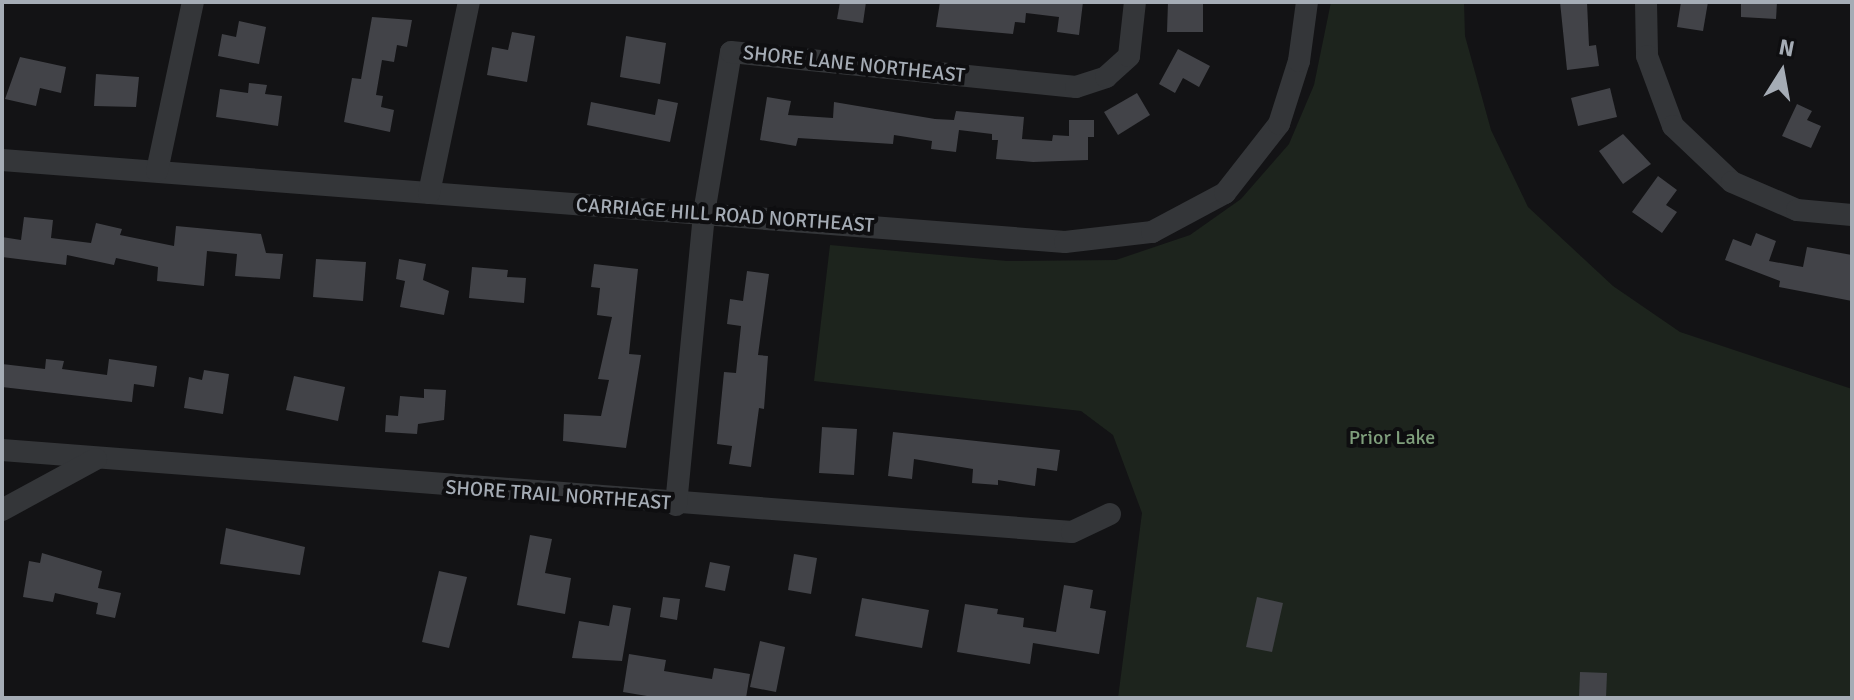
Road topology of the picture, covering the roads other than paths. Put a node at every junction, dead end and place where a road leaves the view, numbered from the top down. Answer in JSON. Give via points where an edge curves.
{"nodes":[{"id":1,"x":193,"y":2,"type":"edge"},
{"id":2,"x":469,"y":2,"type":"edge"},
{"id":3,"x":1135,"y":2,"type":"edge"},
{"id":4,"x":1307,"y":2,"type":"edge"},
{"id":5,"x":1646,"y":2,"type":"edge"},
{"id":6,"x":2,"y":160,"type":"edge"},
{"id":7,"x":157,"y":171,"type":"junction"},
{"id":8,"x":429,"y":193,"type":"junction"},
{"id":9,"x":704,"y":213,"type":"junction"},
{"id":10,"x":1852,"y":215,"type":"edge"},
{"id":11,"x":2,"y":450,"type":"edge"},
{"id":12,"x":96,"y":459,"type":"junction"},
{"id":13,"x":676,"y":505,"type":"junction"},
{"id":14,"x":2,"y":510,"type":"edge"},
{"id":15,"x":1110,"y":514,"type":"dead end"}],
"edges":[{"from":1,"to":7,"type":"street"},
{"from":2,"to":8,"type":"street"},
{"from":3,"to":9,"type":"street","name":"SHORE LANE NORTHEAST","via":[[1129,56],[1106,77],[1076,87],[731,52]]},
{"from":4,"to":9,"type":"street","name":"CARRIAGE HILL ROAD NORTHEAST","via":[[1299,61],[1279,124],[1225,193],[1152,232],[1065,242]]},
{"from":5,"to":10,"type":"street","via":[[1647,56],[1673,126],[1732,182],[1797,210]]},
{"from":6,"to":7,"type":"street","name":"CARRIAGE HILL ROAD NORTHEAST"},
{"from":7,"to":8,"type":"street","name":"CARRIAGE HILL ROAD NORTHEAST"},
{"from":8,"to":9,"type":"street","name":"CARRIAGE HILL ROAD NORTHEAST"},
{"from":9,"to":13,"type":"street","name":"SHORE LANE NORTHEAST"},
{"from":11,"to":12,"type":"street","name":"SHORE TRAIL NORTHEAST"},
{"from":12,"to":13,"type":"street","name":"SHORE TRAIL NORTHEAST"},
{"from":12,"to":14,"type":"street"},
{"from":13,"to":15,"type":"street","name":"SHORE TRAIL NORTHEAST","via":[[1072,532]]}]}
